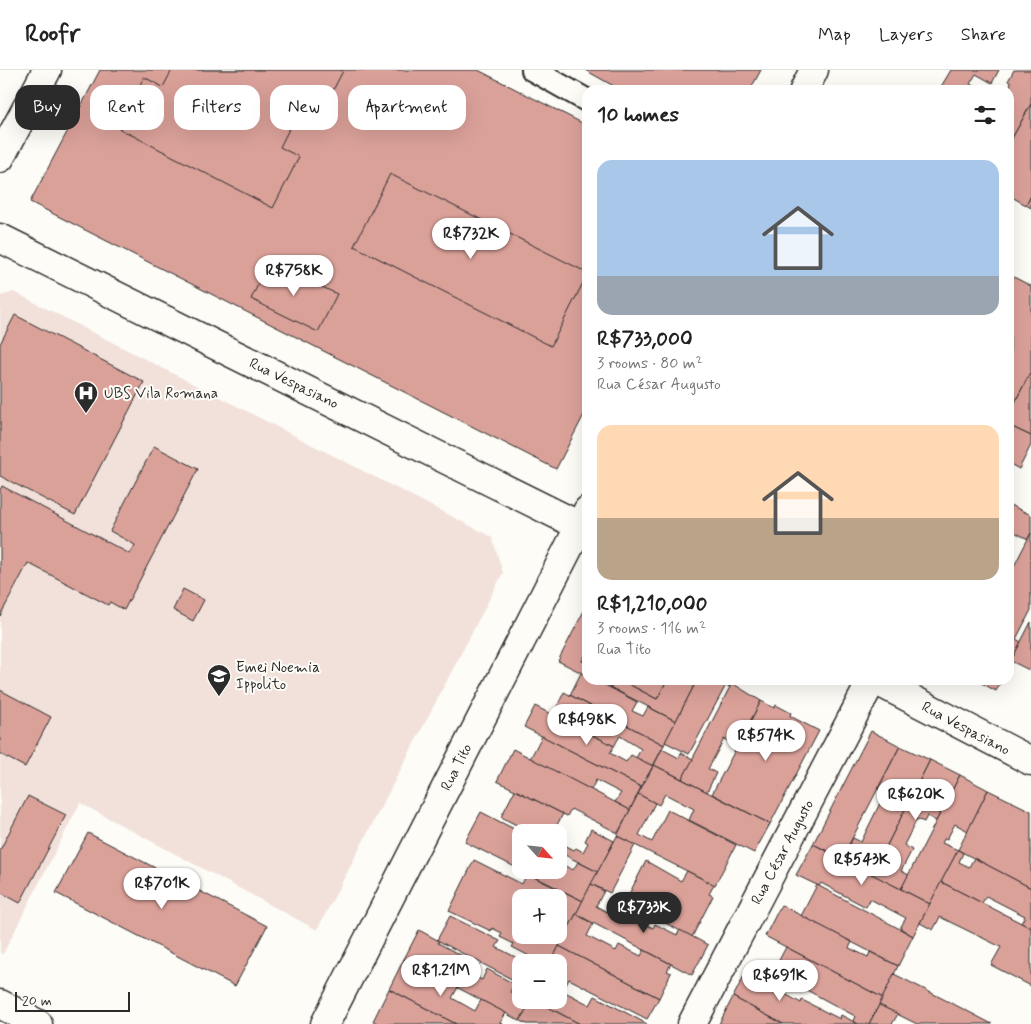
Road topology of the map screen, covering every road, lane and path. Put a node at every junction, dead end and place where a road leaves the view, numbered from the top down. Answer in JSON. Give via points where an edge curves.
{"nodes":[{"id":1,"x":47,"y":70,"type":"edge"},
{"id":2,"x":533,"y":70,"type":"edge"},
{"id":3,"x":814,"y":70,"type":"edge"},
{"id":4,"x":806,"y":85,"type":"edge"},
{"id":5,"x":582,"y":98,"type":"edge"},
{"id":6,"x":0,"y":158,"type":"edge"},
{"id":7,"x":0,"y":238,"type":"edge"},
{"id":8,"x":582,"y":521,"type":"edge"},
{"id":9,"x":582,"y":528,"type":"edge"},
{"id":10,"x":870,"y":685,"type":"edge"},
{"id":11,"x":883,"y":685,"type":"edge"},
{"id":12,"x":1031,"y":761,"type":"edge"},
{"id":13,"x":0,"y":1004,"type":"edge"},
{"id":14,"x":38,"y":1024,"type":"edge"},
{"id":15,"x":325,"y":1024,"type":"edge"},
{"id":16,"x":692,"y":1024,"type":"edge"}],
"edges":[{"from":1,"to":6,"type":"street"},
{"from":2,"to":5,"type":"lane"},
{"from":3,"to":4,"type":"street"},
{"from":7,"to":8,"type":"street","name":"Rua Vespasiano"},
{"from":9,"to":15,"type":"street","name":"Rua Tito"},
{"from":10,"to":16,"type":"street","name":"Rua César Augusto"},
{"from":11,"to":12,"type":"street","name":"Rua Vespasiano"},
{"from":13,"to":14,"type":"street"}]}
